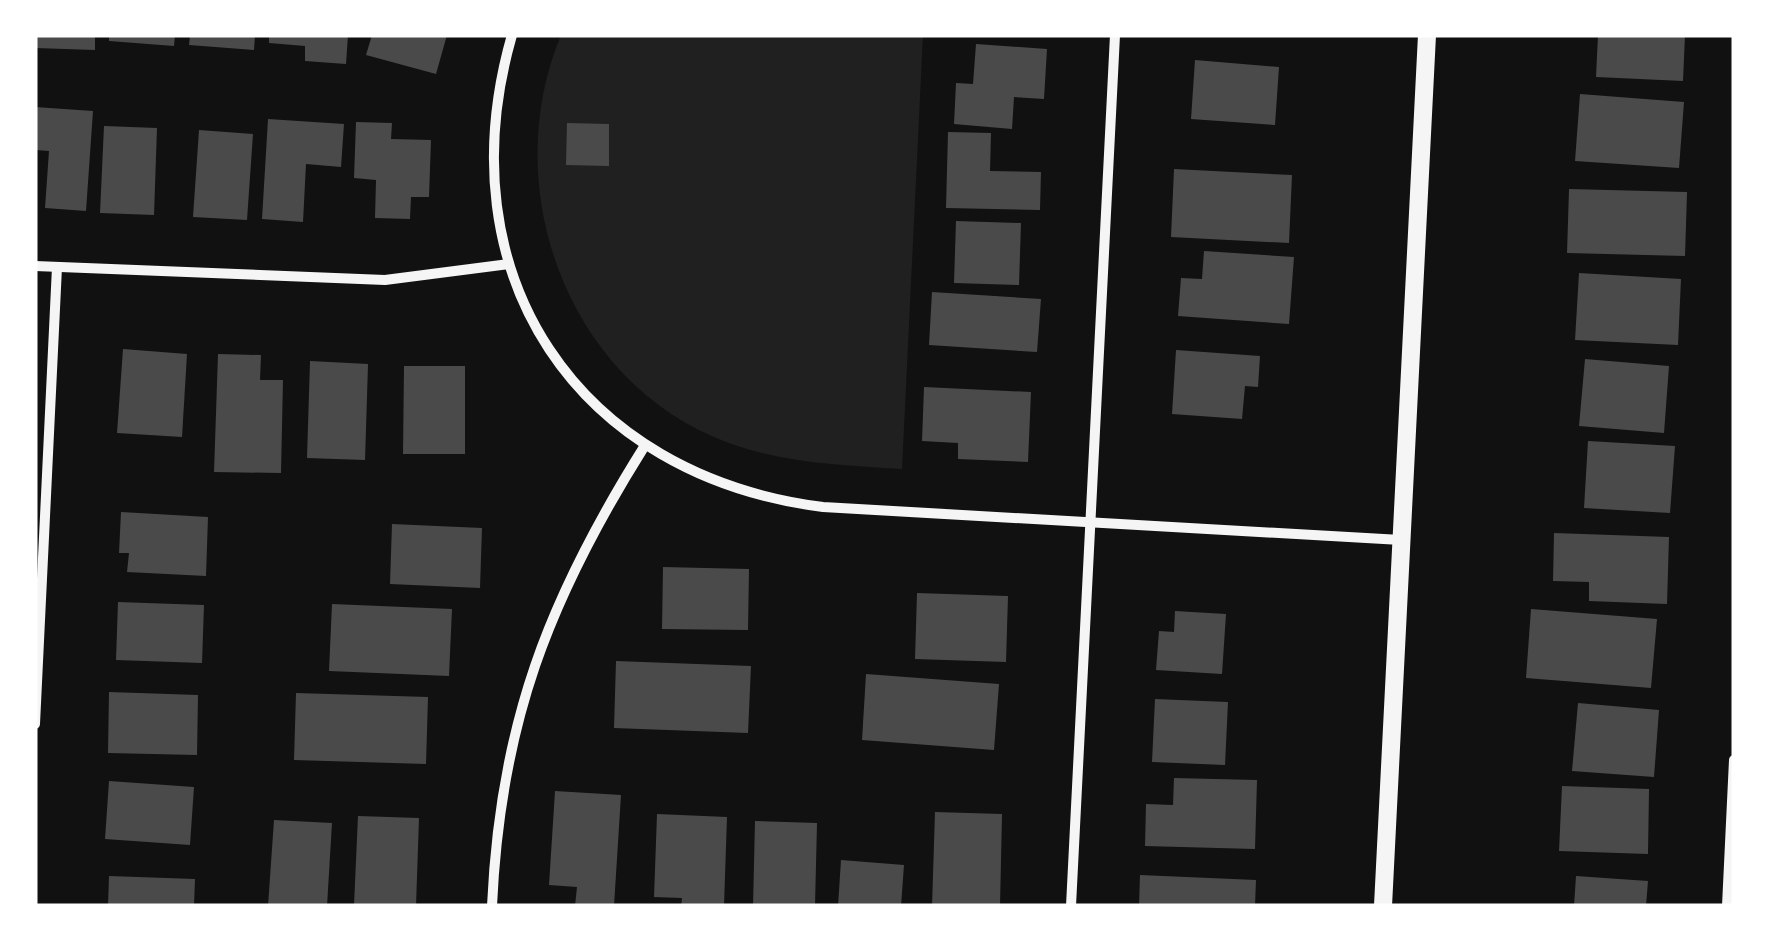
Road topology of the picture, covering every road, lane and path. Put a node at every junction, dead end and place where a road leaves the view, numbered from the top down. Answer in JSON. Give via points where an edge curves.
{"nodes":[{"id":1,"x":512,"y":35,"type":"edge"},
{"id":2,"x":1115,"y":35,"type":"edge"},
{"id":3,"x":1427,"y":35,"type":"edge"},
{"id":4,"x":509,"y":264,"type":"junction"},
{"id":5,"x":35,"y":266,"type":"edge"},
{"id":6,"x":57,"y":267,"type":"junction"},
{"id":7,"x":644,"y":447,"type":"junction"},
{"id":8,"x":1091,"y":522,"type":"junction"},
{"id":9,"x":1401,"y":540,"type":"junction"},
{"id":10,"x":35,"y":724,"type":"edge"},
{"id":11,"x":1734,"y":760,"type":"edge"},
{"id":12,"x":1732,"y":823,"type":"edge"},
{"id":13,"x":492,"y":906,"type":"edge"},
{"id":14,"x":1071,"y":906,"type":"edge"},
{"id":15,"x":1383,"y":906,"type":"edge"},
{"id":16,"x":1727,"y":906,"type":"edge"}],
"edges":[{"from":1,"to":4,"type":"street","via":[[495,113],[494,194]]},
{"from":2,"to":8,"type":"street"},
{"from":3,"to":9,"type":"street"},
{"from":4,"to":6,"type":"street","via":[[385,280]]},
{"from":4,"to":7,"type":"street","via":[[534,323],[572,380]]},
{"from":5,"to":6,"type":"street"},
{"from":6,"to":10,"type":"street"},
{"from":7,"to":8,"type":"street","via":[[714,483],[788,503]]},
{"from":7,"to":13,"type":"street","via":[[572,572],[532,667],[500,798]]},
{"from":8,"to":9,"type":"street"},
{"from":8,"to":14,"type":"street"},
{"from":9,"to":15,"type":"street"},
{"from":11,"to":12,"type":"street"},
{"from":12,"to":16,"type":"street"}]}
